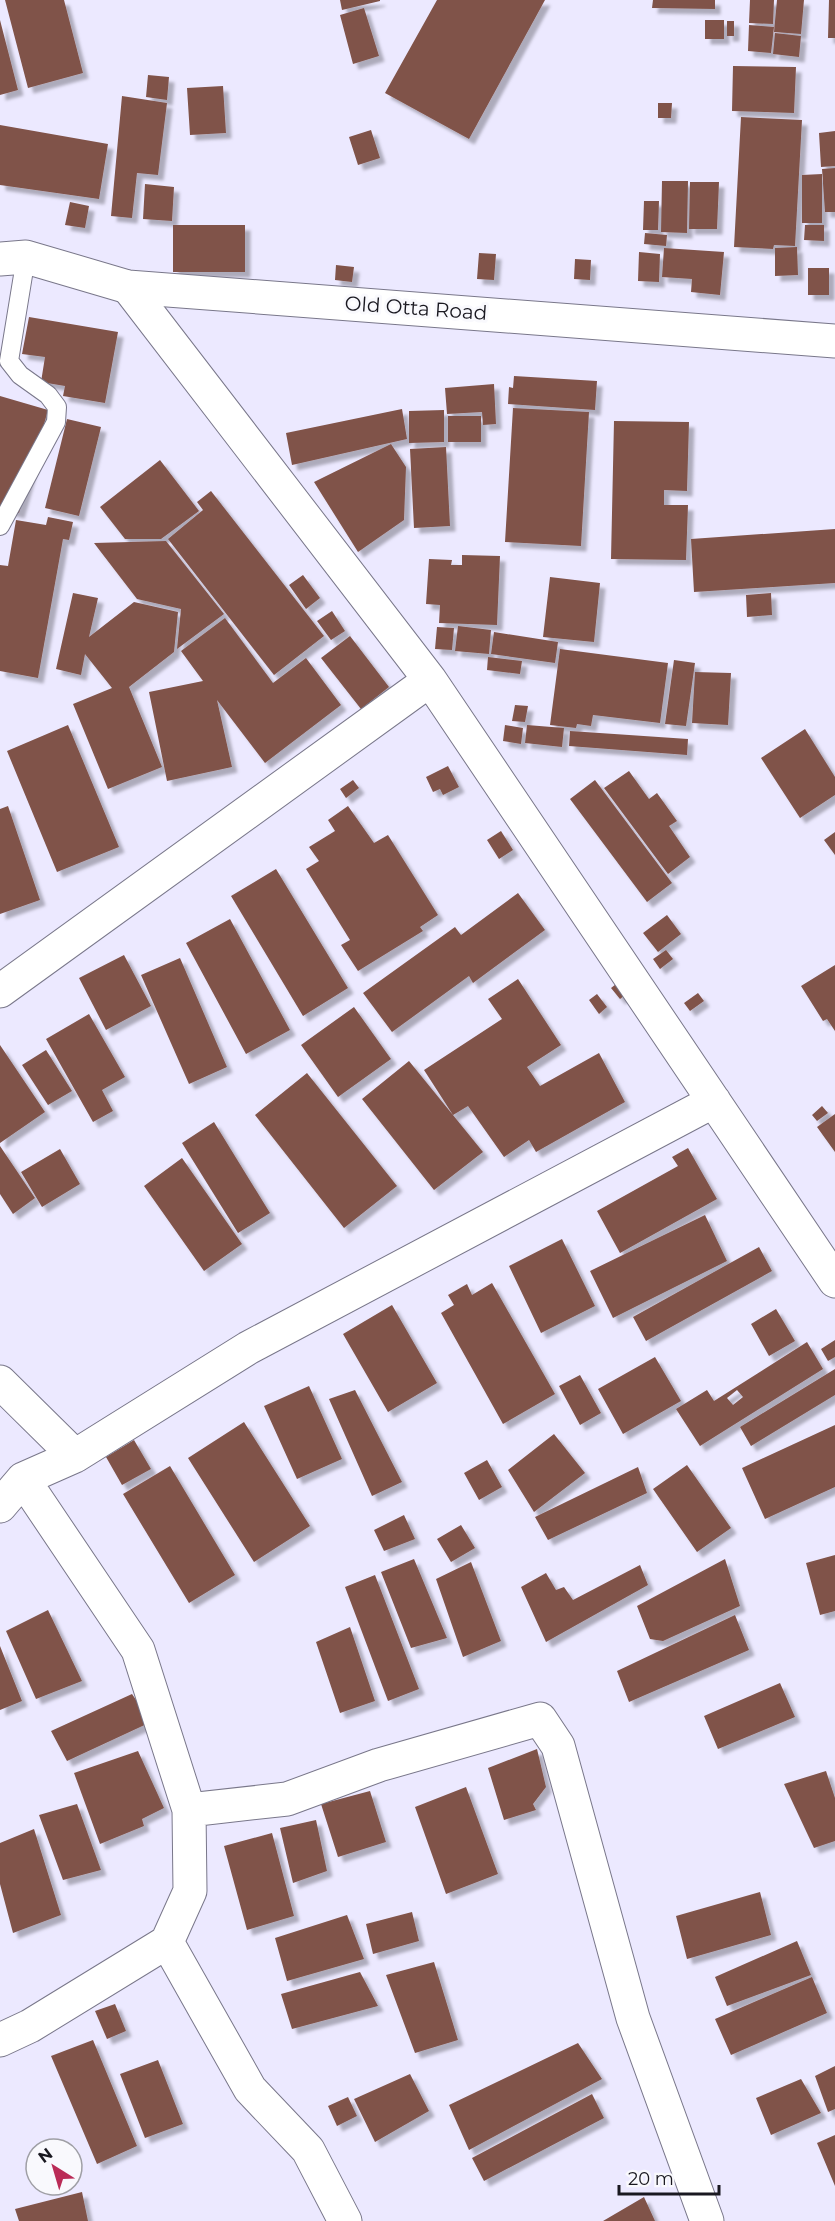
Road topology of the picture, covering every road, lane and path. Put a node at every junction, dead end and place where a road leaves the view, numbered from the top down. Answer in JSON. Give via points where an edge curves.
{"nodes":[{"id":1,"x":9,"y":253,"type":"edge"},
{"id":2,"x":129,"y":287,"type":"junction"},
{"id":3,"x":835,"y":341,"type":"edge"},
{"id":4,"x":0,"y":526,"type":"edge"},
{"id":5,"x":430,"y":680,"type":"junction"},
{"id":6,"x":0,"y":990,"type":"edge"},
{"id":7,"x":714,"y":1101,"type":"junction"},
{"id":8,"x":835,"y":1281,"type":"edge"},
{"id":9,"x":0,"y":1382,"type":"edge"},
{"id":10,"x":75,"y":1456,"type":"junction"},
{"id":11,"x":23,"y":1479,"type":"junction"},
{"id":12,"x":0,"y":1506,"type":"edge"},
{"id":13,"x":189,"y":1810,"type":"junction"},
{"id":14,"x":167,"y":1942,"type":"junction"},
{"id":15,"x":0,"y":2040,"type":"edge"},
{"id":16,"x":345,"y":2221,"type":"edge"},
{"id":17,"x":707,"y":2221,"type":"edge"}],
"edges":[{"from":1,"to":2,"type":"street","name":"Old Otta Road"},
{"from":1,"to":4,"type":"lane","via":[[9,361],[57,407],[56,422]]},
{"from":2,"to":3,"type":"street","name":"Old Otta Road"},
{"from":2,"to":5,"type":"street"},
{"from":5,"to":6,"type":"street"},
{"from":5,"to":7,"type":"street"},
{"from":7,"to":8,"type":"street"},
{"from":7,"to":10,"type":"street","via":[[248,1348]]},
{"from":9,"to":10,"type":"street"},
{"from":10,"to":11,"type":"street"},
{"from":11,"to":12,"type":"street"},
{"from":11,"to":13,"type":"street","via":[[138,1650]]},
{"from":13,"to":14,"type":"street","via":[[190,1891]]},
{"from":13,"to":17,"type":"street","via":[[287,1799],[379,1765],[540,1719],[558,1746],[633,2018]]},
{"from":14,"to":15,"type":"street","via":[[30,2026]]},
{"from":14,"to":16,"type":"street","via":[[250,2089],[308,2150]]}]}
